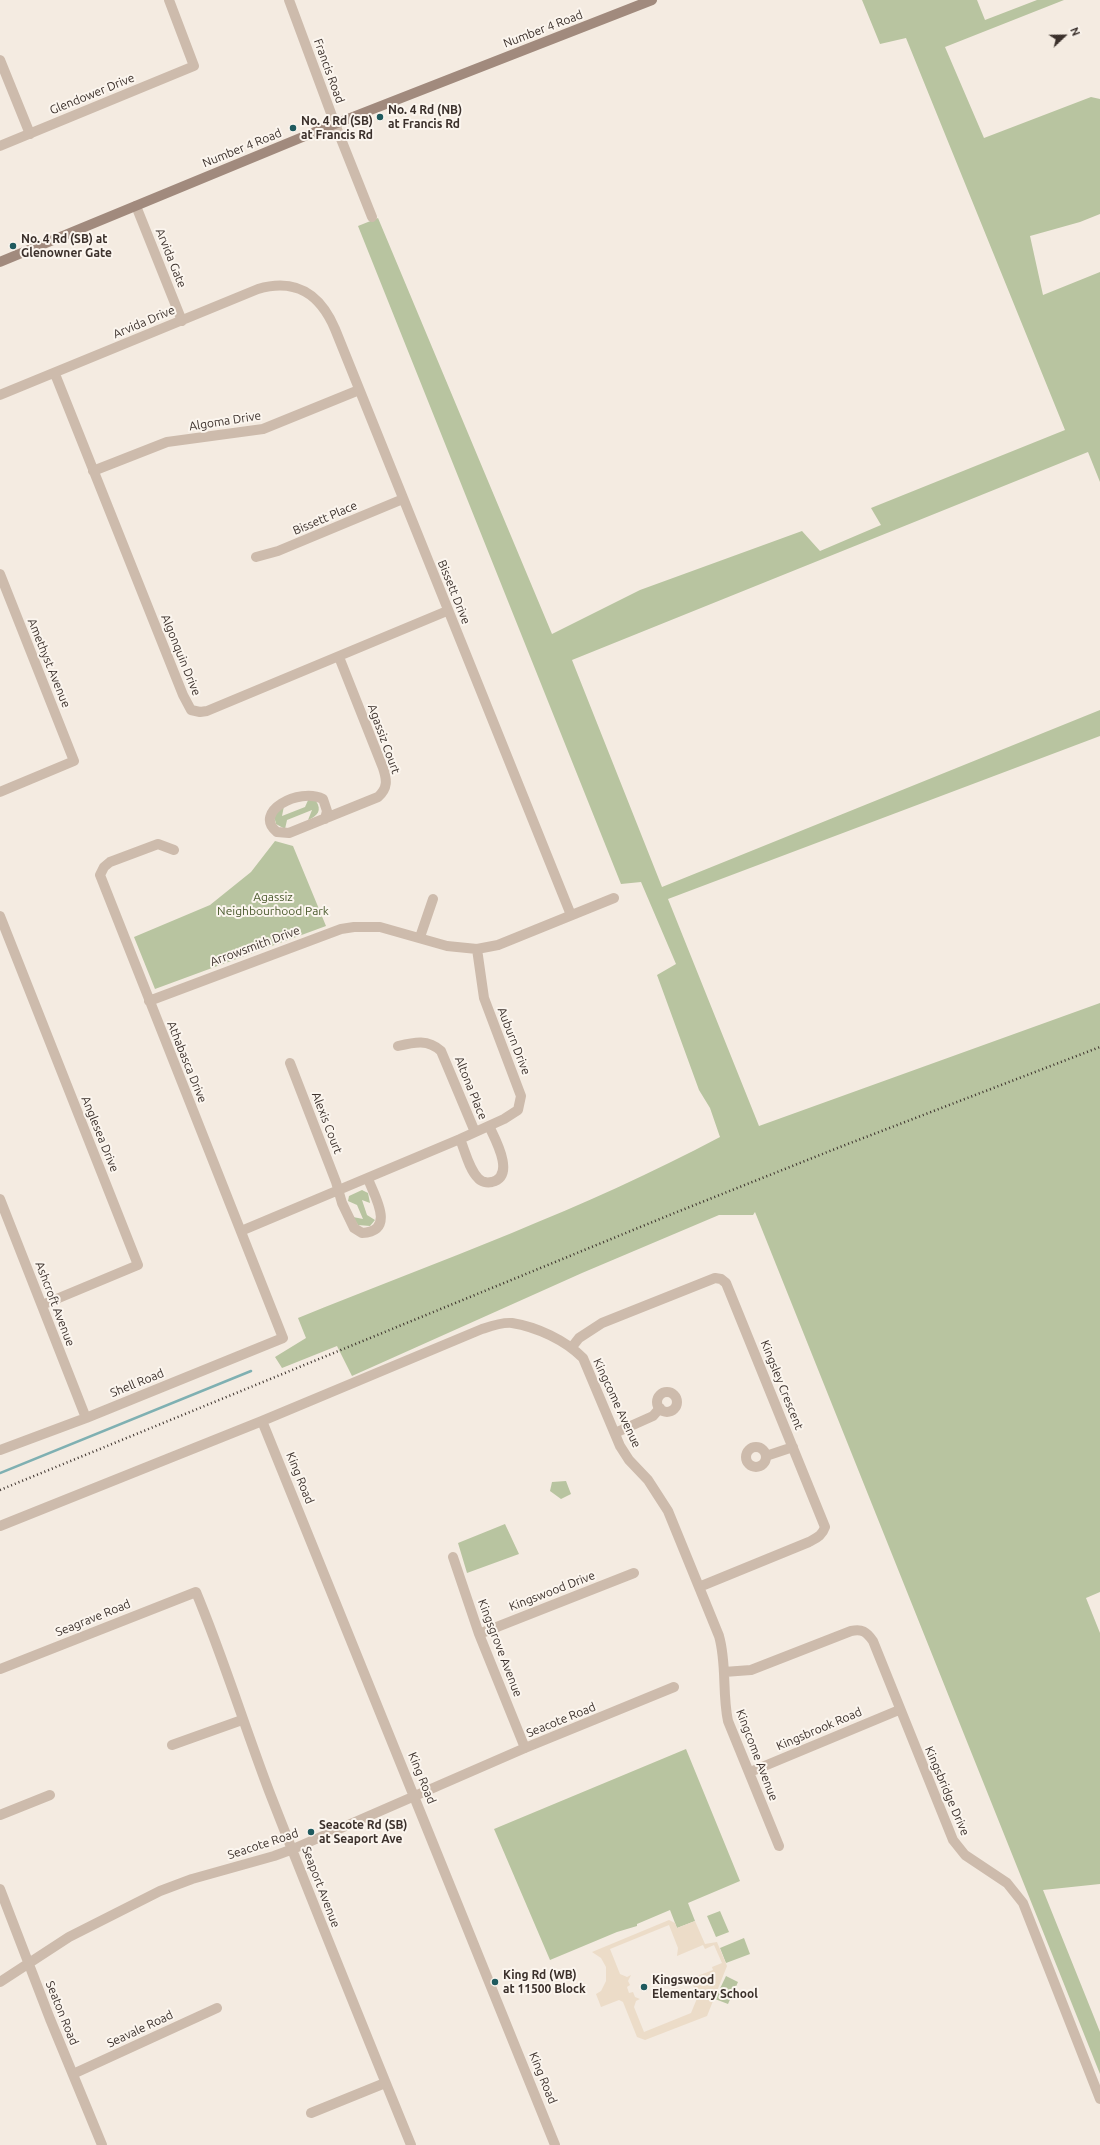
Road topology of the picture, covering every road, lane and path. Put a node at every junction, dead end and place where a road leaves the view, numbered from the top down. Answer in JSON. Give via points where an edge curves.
{"nodes":[{"id":1,"x":169,"y":0,"type":"edge"},
{"id":2,"x":289,"y":0,"type":"edge"},
{"id":3,"x":652,"y":0,"type":"edge"},
{"id":4,"x":0,"y":60,"type":"edge"},
{"id":5,"x":335,"y":124,"type":"junction"},
{"id":6,"x":30,"y":134,"type":"junction"},
{"id":7,"x":0,"y":146,"type":"edge"},
{"id":8,"x":136,"y":206,"type":"junction"},
{"id":9,"x":372,"y":217,"type":"dead end"},
{"id":10,"x":0,"y":262,"type":"edge"},
{"id":11,"x":301,"y":289,"type":"joint"},
{"id":12,"x":182,"y":321,"type":"junction"},
{"id":13,"x":55,"y":374,"type":"junction"},
{"id":14,"x":359,"y":390,"type":"junction"},
{"id":15,"x":0,"y":395,"type":"edge"},
{"id":16,"x":93,"y":470,"type":"junction"},
{"id":17,"x":403,"y":499,"type":"junction"},
{"id":18,"x":256,"y":557,"type":"dead end"},
{"id":19,"x":0,"y":574,"type":"edge"},
{"id":20,"x":447,"y":610,"type":"junction"},
{"id":21,"x":339,"y":657,"type":"junction"},
{"id":22,"x":0,"y":792,"type":"edge"},
{"id":23,"x":325,"y":819,"type":"junction"},
{"id":24,"x":174,"y":850,"type":"dead end"},
{"id":25,"x":614,"y":898,"type":"dead end"},
{"id":26,"x":433,"y":899,"type":"dead end"},
{"id":27,"x":570,"y":915,"type":"junction"},
{"id":28,"x":1,"y":919,"type":"edge"},
{"id":29,"x":420,"y":937,"type":"junction"},
{"id":30,"x":477,"y":949,"type":"junction"},
{"id":31,"x":149,"y":1001,"type":"junction"},
{"id":32,"x":398,"y":1046,"type":"dead end"},
{"id":33,"x":290,"y":1064,"type":"dead end"},
{"id":34,"x":489,"y":1126,"type":"junction"},
{"id":35,"x":475,"y":1132,"type":"junction"},
{"id":36,"x":460,"y":1139,"type":"junction"},
{"id":37,"x":368,"y":1179,"type":"junction"},
{"id":38,"x":339,"y":1191,"type":"junction"},
{"id":39,"x":0,"y":1199,"type":"edge"},
{"id":40,"x":241,"y":1231,"type":"junction"},
{"id":41,"x":42,"y":1305,"type":"junction"},
{"id":42,"x":283,"y":1338,"type":"joint"},
{"id":43,"x":572,"y":1347,"type":"junction"},
{"id":44,"x":660,"y":1408,"type":"dead end"},
{"id":45,"x":86,"y":1418,"type":"junction"},
{"id":46,"x":262,"y":1421,"type":"junction"},
{"id":47,"x":614,"y":1433,"type":"junction"},
{"id":48,"x":793,"y":1447,"type":"junction"},
{"id":49,"x":0,"y":1450,"type":"edge"},
{"id":50,"x":766,"y":1456,"type":"dead end"},
{"id":51,"x":0,"y":1526,"type":"edge"},
{"id":52,"x":453,"y":1557,"type":"dead end"},
{"id":53,"x":634,"y":1573,"type":"dead end"},
{"id":54,"x":699,"y":1587,"type":"junction"},
{"id":55,"x":196,"y":1592,"type":"joint"},
{"id":56,"x":479,"y":1634,"type":"junction"},
{"id":57,"x":0,"y":1669,"type":"edge"},
{"id":58,"x":724,"y":1672,"type":"junction"},
{"id":59,"x":674,"y":1687,"type":"dead end"},
{"id":60,"x":899,"y":1710,"type":"junction"},
{"id":61,"x":242,"y":1720,"type":"junction"},
{"id":62,"x":172,"y":1745,"type":"dead end"},
{"id":63,"x":525,"y":1748,"type":"junction"},
{"id":64,"x":750,"y":1772,"type":"junction"},
{"id":65,"x":50,"y":1794,"type":"dead end"},
{"id":66,"x":416,"y":1796,"type":"junction"},
{"id":67,"x":0,"y":1815,"type":"edge"},
{"id":68,"x":779,"y":1846,"type":"dead end"},
{"id":69,"x":293,"y":1849,"type":"junction"},
{"id":70,"x":0,"y":1889,"type":"edge"},
{"id":71,"x":28,"y":1964,"type":"junction"},
{"id":72,"x":0,"y":1982,"type":"edge"},
{"id":73,"x":217,"y":2008,"type":"dead end"},
{"id":74,"x":73,"y":2074,"type":"junction"},
{"id":75,"x":385,"y":2083,"type":"junction"},
{"id":76,"x":1100,"y":2098,"type":"edge"},
{"id":77,"x":311,"y":2113,"type":"dead end"},
{"id":78,"x":102,"y":2145,"type":"edge"},
{"id":79,"x":412,"y":2145,"type":"edge"},
{"id":80,"x":555,"y":2145,"type":"edge"}],
"edges":[{"from":1,"to":6,"type":"street","name":"Glendower Drive","via":[[194,66]]},
{"from":2,"to":5,"type":"street","name":"Francis Road"},
{"from":3,"to":5,"type":"main road","name":"Number 4 Road"},
{"from":4,"to":6,"type":"street"},
{"from":5,"to":8,"type":"main road","name":"Number 4 Road"},
{"from":5,"to":9,"type":"street","name":"Francis Road"},
{"from":6,"to":7,"type":"street","name":"Glendower Drive"},
{"from":8,"to":10,"type":"main road","name":"Number 4 Road"},
{"from":8,"to":12,"type":"street","name":"Arvida Gate"},
{"from":11,"to":12,"type":"street","name":"Arvida Drive","via":[[286,285],[270,286]]},
{"from":11,"to":14,"type":"street","name":"Bissett Drive","via":[[316,300],[329,315]]},
{"from":12,"to":13,"type":"street","name":"Arvida Drive"},
{"from":13,"to":15,"type":"street","name":"Arvida Drive"},
{"from":13,"to":16,"type":"street","name":"Algonquin Drive"},
{"from":14,"to":16,"type":"street","name":"Algoma Drive","via":[[263,429],[166,442]]},
{"from":14,"to":17,"type":"street","name":"Bissett Drive"},
{"from":16,"to":21,"type":"street","name":"Algonquin Drive","via":[[191,710],[207,711]]},
{"from":17,"to":18,"type":"street","name":"Bissett Place","via":[[278,551]]},
{"from":17,"to":20,"type":"street","name":"Bissett Drive"},
{"from":19,"to":22,"type":"street","name":"Amethyst Avenue","via":[[74,761]]},
{"from":20,"to":21,"type":"street","name":"Algonquin Drive"},
{"from":20,"to":27,"type":"street","name":"Bissett Drive"},
{"from":21,"to":23,"type":"street","name":"Agassiz Court","via":[[386,782],[385,789],[378,797]]},
{"from":23,"to":23,"type":"street","name":"Agassiz Court","via":[[327,812],[322,799],[306,795],[281,804],[272,812],[270,819],[274,829],[286,834]]},
{"from":24,"to":31,"type":"street","name":"Athabasca Drive","via":[[158,844],[110,862],[100,871]]},
{"from":25,"to":27,"type":"street","name":"Arrowsmith Drive"},
{"from":26,"to":29,"type":"street"},
{"from":27,"to":30,"type":"street","name":"Arrowsmith Drive","via":[[498,945]]},
{"from":28,"to":41,"type":"street","name":"Anglesea Drive","via":[[138,1265]]},
{"from":29,"to":30,"type":"street","name":"Arrowsmith Drive","via":[[447,946]]},
{"from":29,"to":31,"type":"street","name":"Arrowsmith Drive","via":[[380,927],[354,926],[341,929]]},
{"from":30,"to":34,"type":"street","name":"Auburn Drive","via":[[484,998],[521,1096],[520,1106],[513,1114]]},
{"from":31,"to":40,"type":"street","name":"Athabasca Drive"},
{"from":32,"to":35,"type":"street","name":"Altona Place","via":[[419,1041],[441,1051]]},
{"from":33,"to":38,"type":"street","name":"Alexis Court"},
{"from":34,"to":35,"type":"street","name":"Auburn Drive"},
{"from":34,"to":36,"type":"street","via":[[504,1165],[502,1174],[496,1181],[486,1183],[478,1179]]},
{"from":35,"to":36,"type":"street","name":"Auburn Drive"},
{"from":36,"to":37,"type":"street","name":"Auburn Drive"},
{"from":37,"to":38,"type":"street","name":"Auburn Drive"},
{"from":37,"to":38,"type":"street","via":[[381,1214],[380,1224],[371,1232],[362,1233],[354,1228]]},
{"from":38,"to":40,"type":"street","name":"Auburn Drive"},
{"from":39,"to":41,"type":"street","name":"Ashcroft Avenue"},
{"from":40,"to":42,"type":"street","name":"Athabasca Drive"},
{"from":41,"to":45,"type":"street","name":"Ashcroft Avenue"},
{"from":42,"to":45,"type":"street","name":"Shell Road"},
{"from":43,"to":46,"type":"street","name":"Kingcome Avenue","via":[[529,1327],[511,1323],[497,1324]]},
{"from":43,"to":47,"type":"street","name":"Kingcome Avenue","via":[[591,1374]]},
{"from":43,"to":48,"type":"street","name":"Kingsley Crescent","via":[[579,1338],[602,1323],[714,1278],[721,1279],[729,1289]]},
{"from":44,"to":47,"type":"street","via":[[653,1416]]},
{"from":45,"to":49,"type":"street","name":"Shell Road"},
{"from":46,"to":51,"type":"street"},
{"from":46,"to":66,"type":"street","name":"King Road"},
{"from":47,"to":54,"type":"street","name":"Kingcome Avenue","via":[[629,1460],[648,1480],[668,1511]]},
{"from":48,"to":50,"type":"street"},
{"from":48,"to":54,"type":"street","name":"Kingsley Crescent","via":[[825,1527],[823,1532],[809,1542]]},
{"from":52,"to":56,"type":"street","name":"Kingsgrove Avenue"},
{"from":53,"to":56,"type":"street","name":"Kingswood Drive"},
{"from":54,"to":58,"type":"street","name":"Kingcome Avenue","via":[[719,1636]]},
{"from":55,"to":57,"type":"street","name":"Seagrave Road"},
{"from":55,"to":61,"type":"street","name":"Seaport Avenue","via":[[219,1647]]},
{"from":56,"to":63,"type":"street","name":"Kingsgrove Avenue"},
{"from":58,"to":60,"type":"street","name":"Kingsbridge Drive","via":[[751,1670],[859,1630],[867,1632],[873,1640]]},
{"from":58,"to":64,"type":"street","name":"Kingcome Avenue","via":[[724,1701],[728,1721]]},
{"from":59,"to":63,"type":"street","name":"Seacote Road"},
{"from":60,"to":64,"type":"street","name":"Kingsbrook Road"},
{"from":60,"to":76,"type":"street","name":"Kingsbridge Drive","via":[[957,1848],[1007,1883],[1024,1903]]},
{"from":61,"to":62,"type":"street"},
{"from":61,"to":69,"type":"street","name":"Seaport Avenue"},
{"from":63,"to":66,"type":"street","name":"Seacote Road"},
{"from":64,"to":68,"type":"street","name":"Kingcome Avenue"},
{"from":65,"to":67,"type":"street"},
{"from":66,"to":69,"type":"street","name":"Seacote Road"},
{"from":66,"to":80,"type":"street","name":"King Road"},
{"from":69,"to":71,"type":"street","name":"Seacote Road","via":[[160,1890],[69,1937]]},
{"from":69,"to":75,"type":"street","name":"Seaport Avenue"},
{"from":70,"to":71,"type":"street","name":"Seaton Road"},
{"from":71,"to":72,"type":"street","name":"Seacote Road"},
{"from":71,"to":74,"type":"street","name":"Seaton Road"},
{"from":73,"to":74,"type":"street","name":"Seavale Road"},
{"from":74,"to":78,"type":"street","name":"Seaton Road"},
{"from":75,"to":77,"type":"street"},
{"from":75,"to":79,"type":"street","name":"Seaport Avenue"}]}
